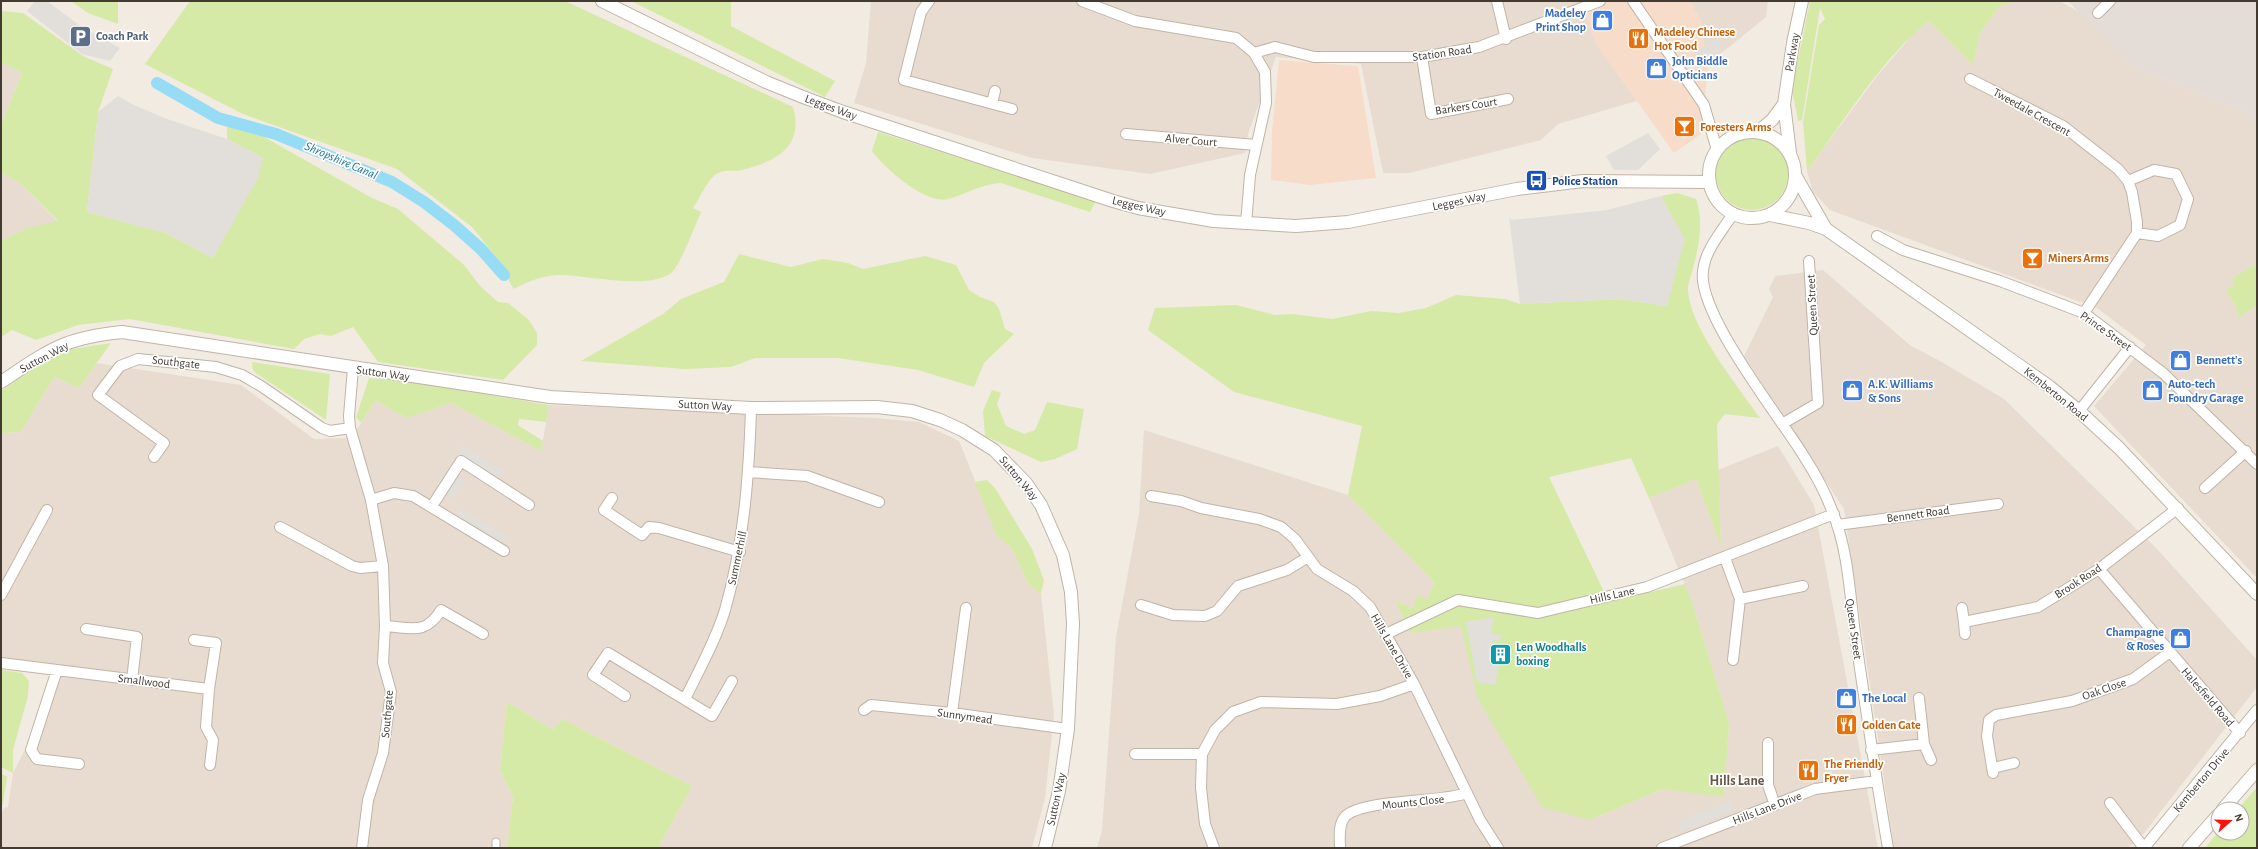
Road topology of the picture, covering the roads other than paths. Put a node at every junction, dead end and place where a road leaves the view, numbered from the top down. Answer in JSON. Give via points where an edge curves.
{"nodes":[{"id":1,"x":602,"y":1,"type":"edge"},
{"id":2,"x":929,"y":1,"type":"edge"},
{"id":3,"x":1082,"y":1,"type":"edge"},
{"id":4,"x":1497,"y":1,"type":"edge"},
{"id":5,"x":1600,"y":1,"type":"edge"},
{"id":6,"x":1633,"y":1,"type":"edge"},
{"id":7,"x":1802,"y":1,"type":"edge"},
{"id":8,"x":2110,"y":1,"type":"edge"},
{"id":9,"x":2098,"y":13,"type":"dead end"},
{"id":10,"x":1506,"y":39,"type":"junction"},
{"id":11,"x":1254,"y":53,"type":"junction"},
{"id":12,"x":1422,"y":57,"type":"junction"},
{"id":13,"x":1970,"y":79,"type":"dead end"},
{"id":14,"x":995,"y":91,"type":"dead end"},
{"id":15,"x":1508,"y":99,"type":"dead end"},
{"id":16,"x":992,"y":103,"type":"junction"},
{"id":17,"x":1784,"y":104,"type":"junction"},
{"id":18,"x":1012,"y":109,"type":"dead end"},
{"id":19,"x":1758,"y":132,"type":"junction"},
{"id":20,"x":1126,"y":134,"type":"dead end"},
{"id":21,"x":1256,"y":145,"type":"junction"},
{"id":22,"x":1717,"y":150,"type":"junction"},
{"id":23,"x":1790,"y":153,"type":"junction"},
{"id":24,"x":1795,"y":175,"type":"junction"},
{"id":25,"x":2128,"y":180,"type":"junction"},
{"id":26,"x":1710,"y":182,"type":"junction"},
{"id":27,"x":1733,"y":214,"type":"junction"},
{"id":28,"x":1770,"y":215,"type":"junction"},
{"id":29,"x":1246,"y":224,"type":"junction"},
{"id":30,"x":1826,"y":229,"type":"junction"},
{"id":31,"x":2137,"y":233,"type":"junction"},
{"id":32,"x":1877,"y":236,"type":"dead end"},
{"id":33,"x":1810,"y":261,"type":"dead end"},
{"id":34,"x":2084,"y":313,"type":"junction"},
{"id":35,"x":2130,"y":347,"type":"junction"},
{"id":36,"x":353,"y":368,"type":"junction"},
{"id":37,"x":1,"y":382,"type":"edge"},
{"id":38,"x":752,"y":408,"type":"junction"},
{"id":39,"x":2079,"y":411,"type":"junction"},
{"id":40,"x":1782,"y":424,"type":"junction"},
{"id":41,"x":350,"y":428,"type":"junction"},
{"id":42,"x":2246,"y":452,"type":"junction"},
{"id":43,"x":154,"y":457,"type":"dead end"},
{"id":44,"x":2257,"y":464,"type":"edge"},
{"id":45,"x":748,"y":472,"type":"junction"},
{"id":46,"x":2205,"y":488,"type":"dead end"},
{"id":47,"x":1151,"y":496,"type":"dead end"},
{"id":48,"x":612,"y":498,"type":"dead end"},
{"id":49,"x":371,"y":500,"type":"junction"},
{"id":50,"x":879,"y":502,"type":"dead end"},
{"id":51,"x":1998,"y":504,"type":"dead end"},
{"id":52,"x":529,"y":505,"type":"dead end"},
{"id":53,"x":432,"y":506,"type":"junction"},
{"id":54,"x":2178,"y":508,"type":"junction"},
{"id":55,"x":47,"y":510,"type":"dead end"},
{"id":56,"x":1834,"y":514,"type":"junction"},
{"id":57,"x":1837,"y":525,"type":"junction"},
{"id":58,"x":280,"y":527,"type":"dead end"},
{"id":59,"x":504,"y":551,"type":"dead end"},
{"id":60,"x":740,"y":552,"type":"junction"},
{"id":61,"x":1308,"y":557,"type":"junction"},
{"id":62,"x":1725,"y":558,"type":"junction"},
{"id":63,"x":383,"y":566,"type":"junction"},
{"id":64,"x":2099,"y":569,"type":"junction"},
{"id":65,"x":1803,"y":586,"type":"dead end"},
{"id":66,"x":1,"y":594,"type":"edge"},
{"id":67,"x":2257,"y":594,"type":"edge"},
{"id":68,"x":1740,"y":599,"type":"junction"},
{"id":69,"x":1141,"y":605,"type":"dead end"},
{"id":70,"x":966,"y":608,"type":"dead end"},
{"id":71,"x":1962,"y":608,"type":"dead end"},
{"id":72,"x":1964,"y":622,"type":"junction"},
{"id":73,"x":385,"y":626,"type":"junction"},
{"id":74,"x":86,"y":629,"type":"dead end"},
{"id":75,"x":483,"y":634,"type":"dead end"},
{"id":76,"x":1386,"y":634,"type":"junction"},
{"id":77,"x":1965,"y":634,"type":"dead end"},
{"id":78,"x":194,"y":640,"type":"dead end"},
{"id":79,"x":2170,"y":652,"type":"junction"},
{"id":80,"x":1733,"y":660,"type":"dead end"},
{"id":81,"x":1,"y":663,"type":"edge"},
{"id":82,"x":57,"y":670,"type":"junction"},
{"id":83,"x":132,"y":680,"type":"junction"},
{"id":84,"x":732,"y":681,"type":"dead end"},
{"id":85,"x":1414,"y":684,"type":"junction"},
{"id":86,"x":209,"y":689,"type":"junction"},
{"id":87,"x":625,"y":696,"type":"dead end"},
{"id":88,"x":1919,"y":698,"type":"dead end"},
{"id":89,"x":685,"y":699,"type":"junction"},
{"id":90,"x":864,"y":710,"type":"dead end"},
{"id":91,"x":2257,"y":710,"type":"edge"},
{"id":92,"x":952,"y":713,"type":"junction"},
{"id":93,"x":1068,"y":729,"type":"junction"},
{"id":94,"x":2240,"y":733,"type":"junction"},
{"id":95,"x":1768,"y":743,"type":"dead end"},
{"id":96,"x":1924,"y":744,"type":"junction"},
{"id":97,"x":1871,"y":750,"type":"junction"},
{"id":98,"x":1135,"y":754,"type":"dead end"},
{"id":99,"x":1202,"y":754,"type":"junction"},
{"id":100,"x":1931,"y":760,"type":"dead end"},
{"id":101,"x":2014,"y":763,"type":"dead end"},
{"id":102,"x":79,"y":764,"type":"dead end"},
{"id":103,"x":210,"y":765,"type":"dead end"},
{"id":104,"x":2257,"y":770,"type":"edge"},
{"id":105,"x":1876,"y":781,"type":"junction"},
{"id":106,"x":1467,"y":793,"type":"junction"},
{"id":107,"x":2230,"y":801,"type":"edge"},
{"id":108,"x":2110,"y":803,"type":"dead end"},
{"id":109,"x":1775,"y":805,"type":"junction"},
{"id":110,"x":2210,"y":824,"type":"edge"},
{"id":111,"x":362,"y":848,"type":"edge"},
{"id":112,"x":1045,"y":848,"type":"edge"},
{"id":113,"x":1214,"y":848,"type":"edge"},
{"id":114,"x":1340,"y":848,"type":"edge"},
{"id":115,"x":1498,"y":848,"type":"edge"},
{"id":116,"x":1662,"y":848,"type":"edge"},
{"id":117,"x":1888,"y":848,"type":"edge"},
{"id":118,"x":2144,"y":848,"type":"edge"},
{"id":119,"x":2189,"y":848,"type":"edge"}],
"edges":[{"from":1,"to":29,"type":"street","name":"Legges Way","via":[[766,82],[843,112],[1138,208]]},
{"from":2,"to":16,"type":"street","via":[[921,12],[904,80]]},
{"from":3,"to":11,"type":"street","via":[[1135,21],[1236,38]]},
{"from":4,"to":10,"type":"street"},
{"from":5,"to":10,"type":"street","name":"Station Road"},
{"from":6,"to":22,"type":"street","via":[[1704,105]]},
{"from":7,"to":17,"type":"street","name":"Parkway"},
{"from":8,"to":9,"type":"street"},
{"from":10,"to":12,"type":"street","name":"Station Road","via":[[1480,48]]},
{"from":11,"to":12,"type":"street","name":"Station Road","via":[[1275,47],[1314,57]]},
{"from":11,"to":21,"type":"street","via":[[1265,72],[1266,103]]},
{"from":12,"to":15,"type":"street","name":"Barkers Court","via":[[1431,114]]},
{"from":13,"to":25,"type":"street","name":"Tweedale Crescent","via":[[2063,126],[2118,169]]},
{"from":14,"to":16,"type":"street"},
{"from":16,"to":18,"type":"street"},
{"from":17,"to":19,"type":"street","name":"Parkway","via":[[1772,120]]},
{"from":17,"to":23,"type":"street","name":"Parkway"},
{"from":19,"to":22,"type":"street","via":[[1746,132],[1729,138]]},
{"from":19,"to":23,"type":"street","via":[[1781,142]]},
{"from":20,"to":21,"type":"street","name":"Alver Court"},
{"from":21,"to":29,"type":"street","via":[[1250,176]]},
{"from":22,"to":26,"type":"street","via":[[1710,166]]},
{"from":23,"to":24,"type":"street"},
{"from":24,"to":28,"type":"street","via":[[1789,198]]},
{"from":24,"to":30,"type":"street","name":"Kemberton Road"},
{"from":25,"to":31,"type":"street","via":[[2136,214]]},
{"from":25,"to":31,"type":"street","via":[[2154,170],[2176,174],[2188,199],[2180,225],[2158,236]]},
{"from":26,"to":27,"type":"street","via":[[1713,193]]},
{"from":26,"to":29,"type":"street","name":"Legges Way","via":[[1583,181],[1517,189],[1348,222],[1296,226]]},
{"from":27,"to":28,"type":"street","via":[[1746,218]]},
{"from":27,"to":40,"type":"street","name":"Queen Street","via":[[1708,253],[1702,271],[1704,295],[1719,328]]},
{"from":28,"to":30,"type":"street","name":"Kemberton Road"},
{"from":30,"to":39,"type":"street","name":"Kemberton Road","via":[[2050,387]]},
{"from":31,"to":34,"type":"street"},
{"from":32,"to":34,"type":"street","name":"Prince Street","via":[[1903,250],[2000,281]]},
{"from":33,"to":40,"type":"street","name":"Queen Street","via":[[1818,404]]},
{"from":34,"to":35,"type":"street","name":"Prince Street"},
{"from":35,"to":39,"type":"street"},
{"from":35,"to":42,"type":"street","name":"Prince Street","via":[[2164,373]]},
{"from":36,"to":37,"type":"street","name":"Sutton Way","via":[[122,332],[97,335],[64,344]]},
{"from":36,"to":38,"type":"street","name":"Sutton Way","via":[[550,397]]},
{"from":36,"to":41,"type":"street","name":"Southgate"},
{"from":38,"to":45,"type":"street","name":"Summerhill"},
{"from":38,"to":93,"type":"street","name":"Sutton Way","via":[[876,407],[912,411],[962,430],[994,450],[1026,484],[1041,505],[1063,555],[1073,624]]},
{"from":39,"to":54,"type":"street","name":"Kemberton Road"},
{"from":40,"to":56,"type":"street","name":"Queen Street","via":[[1822,487]]},
{"from":41,"to":43,"type":"street","name":"Southgate","via":[[330,431],[322,428],[242,375],[216,367],[138,359],[120,366],[98,395],[164,443]]},
{"from":41,"to":49,"type":"street","name":"Southgate"},
{"from":42,"to":44,"type":"street","name":"Prince Street"},
{"from":42,"to":46,"type":"street"},
{"from":45,"to":50,"type":"street","via":[[807,476]]},
{"from":45,"to":60,"type":"street","name":"Summerhill"},
{"from":47,"to":61,"type":"street","name":"Hills Lane Drive","via":[[1273,524],[1288,532]]},
{"from":48,"to":60,"type":"street","via":[[604,510],[642,535],[649,527],[659,528]]},
{"from":49,"to":53,"type":"street","via":[[394,493],[404,494]]},
{"from":49,"to":63,"type":"street","name":"Southgate"},
{"from":51,"to":57,"type":"street","name":"Bennett Road"},
{"from":52,"to":53,"type":"street","via":[[461,461]]},
{"from":53,"to":59,"type":"street"},
{"from":54,"to":64,"type":"street","name":"Brook Road"},
{"from":54,"to":67,"type":"street","name":"Kemberton Road"},
{"from":55,"to":66,"type":"street"},
{"from":56,"to":57,"type":"street","name":"Queen Street"},
{"from":56,"to":62,"type":"street","name":"Hills Lane"},
{"from":57,"to":97,"type":"street","name":"Queen Street","via":[[1846,562]]},
{"from":58,"to":63,"type":"street","via":[[352,566]]},
{"from":60,"to":89,"type":"street","name":"Summerhill","via":[[725,610]]},
{"from":61,"to":69,"type":"street","via":[[1287,570],[1238,586],[1217,611],[1205,616],[1173,615]]},
{"from":61,"to":76,"type":"street","name":"Hills Lane Drive","via":[[1317,569],[1362,598],[1376,615]]},
{"from":62,"to":68,"type":"street"},
{"from":62,"to":76,"type":"street","name":"Hills Lane","via":[[1647,587],[1538,613],[1458,600]]},
{"from":63,"to":73,"type":"street","name":"Southgate"},
{"from":64,"to":72,"type":"street","name":"Brook Road","via":[[2038,607]]},
{"from":64,"to":79,"type":"street","name":"Halesfield Road"},
{"from":65,"to":68,"type":"street"},
{"from":68,"to":80,"type":"street"},
{"from":70,"to":92,"type":"street"},
{"from":71,"to":72,"type":"street"},
{"from":72,"to":77,"type":"street"},
{"from":73,"to":75,"type":"street","via":[[428,626],[434,623],[442,610]]},
{"from":73,"to":111,"type":"street","name":"Southgate","via":[[384,662],[391,692],[383,753],[368,800]]},
{"from":74,"to":83,"type":"street","via":[[137,637]]},
{"from":76,"to":85,"type":"street","name":"Hills Lane Drive"},
{"from":78,"to":86,"type":"street","via":[[216,643]]},
{"from":79,"to":94,"type":"street","name":"Halesfield Road"},
{"from":79,"to":101,"type":"street","name":"Oak Close","via":[[2133,679],[2072,700],[1996,715],[1989,720],[1988,736],[1993,771]]},
{"from":81,"to":82,"type":"street","name":"Smallwood"},
{"from":82,"to":83,"type":"street","name":"Smallwood"},
{"from":82,"to":102,"type":"street","via":[[31,750],[36,759]]},
{"from":83,"to":86,"type":"street","name":"Smallwood"},
{"from":84,"to":89,"type":"street","via":[[712,716]]},
{"from":85,"to":99,"type":"street","via":[[1373,698],[1337,704],[1309,705],[1274,701],[1248,705],[1223,719]]},
{"from":85,"to":106,"type":"street","name":"Hills Lane Drive"},
{"from":86,"to":103,"type":"street","via":[[206,727],[213,740]]},
{"from":87,"to":89,"type":"street","via":[[593,675],[608,653]]},
{"from":88,"to":96,"type":"street"},
{"from":90,"to":92,"type":"street","name":"Sunnymead","via":[[871,705]]},
{"from":91,"to":94,"type":"street","name":"Kemberton Drive"},
{"from":92,"to":93,"type":"street","name":"Sunnymead"},
{"from":93,"to":112,"type":"street","name":"Sutton Way","via":[[1059,791]]},
{"from":94,"to":118,"type":"street","name":"Kemberton Drive"},
{"from":95,"to":109,"type":"street","via":[[1768,785]]},
{"from":96,"to":97,"type":"street"},
{"from":96,"to":100,"type":"street"},
{"from":97,"to":105,"type":"street","name":"Queen Street"},
{"from":98,"to":99,"type":"street"},
{"from":99,"to":113,"type":"street","via":[[1200,788],[1205,824]]},
{"from":104,"to":107,"type":"street"},
{"from":105,"to":109,"type":"street","name":"Hills Lane Drive","via":[[1815,789]]},
{"from":105,"to":117,"type":"street","name":"Queen Street"},
{"from":106,"to":114,"type":"street","name":"Mounts Close","via":[[1456,798],[1421,802],[1408,800],[1354,810],[1344,818],[1341,825]]},
{"from":106,"to":115,"type":"street","name":"Hills Lane Drive"},
{"from":108,"to":118,"type":"street"},
{"from":109,"to":116,"type":"street","name":"Hills Lane Drive"},
{"from":110,"to":119,"type":"street"}]}
